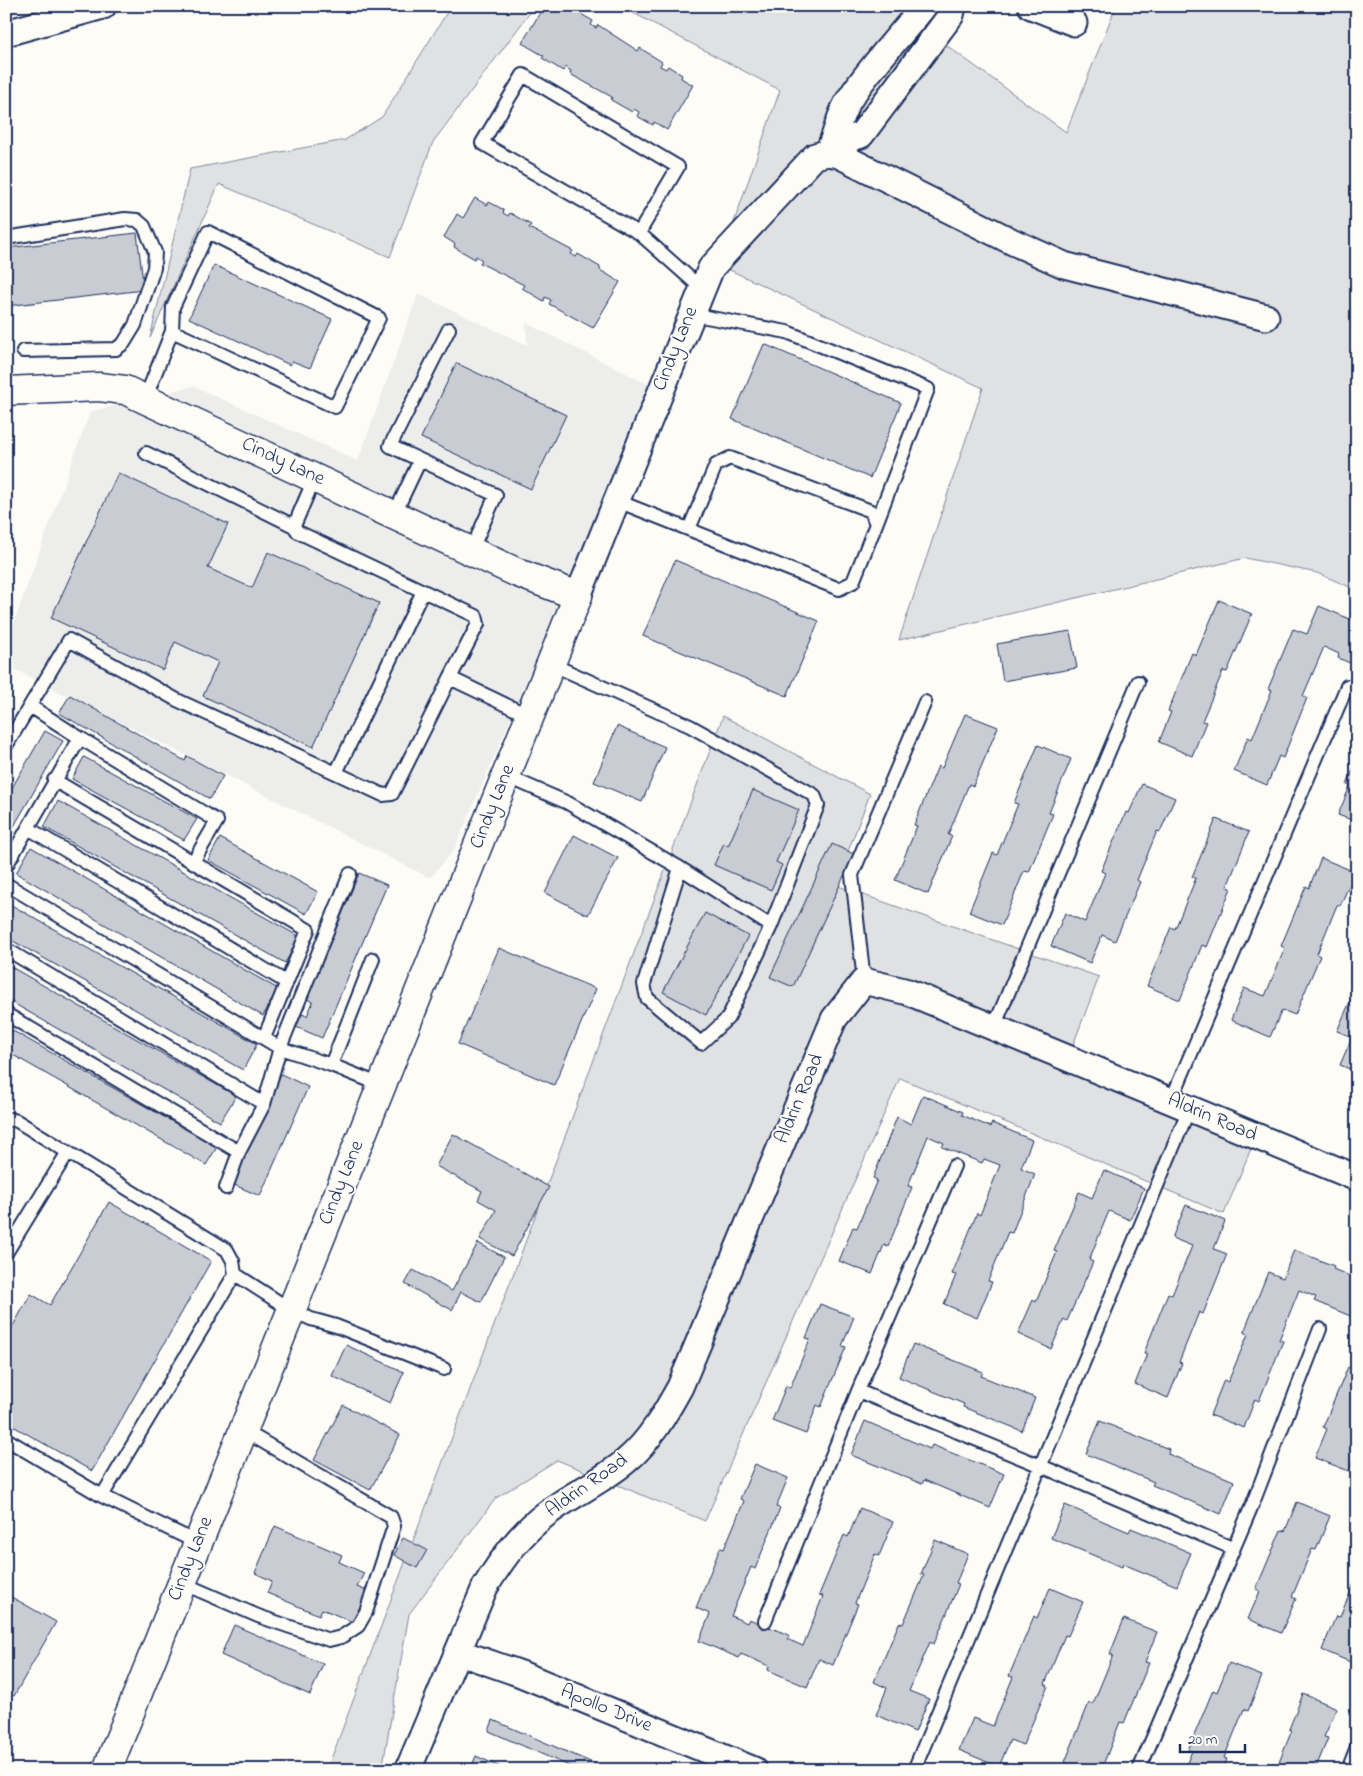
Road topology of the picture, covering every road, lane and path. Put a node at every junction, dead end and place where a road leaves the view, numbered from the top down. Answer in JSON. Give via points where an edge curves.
{"nodes":[{"id":1,"x":103,"y":6,"type":"edge"},
{"id":2,"x":924,"y":6,"type":"edge"},
{"id":3,"x":954,"y":6,"type":"edge"},
{"id":4,"x":1031,"y":6,"type":"edge"},
{"id":5,"x":1074,"y":23,"type":"dead end"},
{"id":6,"x":6,"y":33,"type":"edge"},
{"id":7,"x":833,"y":151,"type":"junction"},
{"id":8,"x":639,"y":233,"type":"junction"},
{"id":9,"x":6,"y":238,"type":"edge"},
{"id":10,"x":701,"y":288,"type":"junction"},
{"id":11,"x":690,"y":314,"type":"junction"},
{"id":12,"x":1266,"y":317,"type":"dead end"},
{"id":13,"x":449,"y":329,"type":"dead end"},
{"id":14,"x":172,"y":331,"type":"junction"},
{"id":15,"x":23,"y":351,"type":"dead end"},
{"id":16,"x":6,"y":391,"type":"edge"},
{"id":17,"x":145,"y":399,"type":"junction"},
{"id":18,"x":146,"y":453,"type":"dead end"},
{"id":19,"x":420,"y":460,"type":"junction"},
{"id":20,"x":315,"y":478,"type":"junction"},
{"id":21,"x":615,"y":500,"type":"junction"},
{"id":22,"x":394,"y":515,"type":"junction"},
{"id":23,"x":876,"y":524,"type":"junction"},
{"id":24,"x":294,"y":526,"type":"junction"},
{"id":25,"x":689,"y":529,"type":"junction"},
{"id":26,"x":471,"y":550,"type":"junction"},
{"id":27,"x":423,"y":591,"type":"junction"},
{"id":28,"x":578,"y":596,"type":"junction"},
{"id":29,"x":551,"y":664,"type":"junction"},
{"id":30,"x":450,"y":678,"type":"junction"},
{"id":31,"x":1138,"y":682,"type":"dead end"},
{"id":32,"x":1347,"y":686,"type":"dead end"},
{"id":33,"x":924,"y":702,"type":"dead end"},
{"id":34,"x":30,"y":706,"type":"junction"},
{"id":35,"x":529,"y":716,"type":"junction"},
{"id":36,"x":80,"y":738,"type":"junction"},
{"id":37,"x":6,"y":746,"type":"edge"},
{"id":38,"x":336,"y":773,"type":"junction"},
{"id":39,"x":506,"y":776,"type":"junction"},
{"id":40,"x":54,"y":780,"type":"junction"},
{"id":41,"x":28,"y":828,"type":"junction"},
{"id":42,"x":193,"y":862,"type":"junction"},
{"id":43,"x":6,"y":866,"type":"edge"},
{"id":44,"x":680,"y":868,"type":"junction"},
{"id":45,"x":350,"y":874,"type":"dead end"},
{"id":46,"x":6,"y":884,"type":"edge"},
{"id":47,"x":771,"y":926,"type":"junction"},
{"id":48,"x":6,"y":949,"type":"edge"},
{"id":49,"x":373,"y":959,"type":"dead end"},
{"id":50,"x":864,"y":981,"type":"junction"},
{"id":51,"x":286,"y":982,"type":"junction"},
{"id":52,"x":6,"y":1014,"type":"edge"},
{"id":53,"x":994,"y":1028,"type":"junction"},
{"id":54,"x":264,"y":1038,"type":"junction"},
{"id":55,"x":280,"y":1048,"type":"junction"},
{"id":56,"x":330,"y":1065,"type":"junction"},
{"id":57,"x":381,"y":1085,"type":"junction"},
{"id":58,"x":264,"y":1104,"type":"junction"},
{"id":59,"x":1180,"y":1105,"type":"junction"},
{"id":60,"x":6,"y":1121,"type":"edge"},
{"id":61,"x":68,"y":1152,"type":"junction"},
{"id":62,"x":239,"y":1152,"type":"junction"},
{"id":63,"x":954,"y":1166,"type":"dead end"},
{"id":64,"x":1357,"y":1178,"type":"edge"},
{"id":65,"x":226,"y":1188,"type":"dead end"},
{"id":66,"x":6,"y":1252,"type":"edge"},
{"id":67,"x":235,"y":1274,"type":"junction"},
{"id":68,"x":291,"y":1310,"type":"junction"},
{"id":69,"x":1320,"y":1329,"type":"dead end"},
{"id":70,"x":444,"y":1369,"type":"dead end"},
{"id":71,"x":858,"y":1391,"type":"junction"},
{"id":72,"x":243,"y":1430,"type":"junction"},
{"id":73,"x":6,"y":1440,"type":"edge"},
{"id":74,"x":1041,"y":1466,"type":"junction"},
{"id":75,"x":102,"y":1496,"type":"junction"},
{"id":76,"x":198,"y":1543,"type":"junction"},
{"id":77,"x":1232,"y":1548,"type":"junction"},
{"id":78,"x":182,"y":1583,"type":"junction"},
{"id":79,"x":765,"y":1621,"type":"dead end"},
{"id":80,"x":458,"y":1652,"type":"junction"},
{"id":81,"x":1357,"y":1747,"type":"edge"},
{"id":82,"x":107,"y":1770,"type":"edge"},
{"id":83,"x":408,"y":1770,"type":"edge"},
{"id":84,"x":754,"y":1770,"type":"edge"},
{"id":85,"x":914,"y":1770,"type":"edge"},
{"id":86,"x":1139,"y":1770,"type":"edge"},
{"id":87,"x":1348,"y":1770,"type":"edge"}],
"edges":[{"from":1,"to":6,"type":"street"},
{"from":2,"to":7,"type":"street","via":[[850,98],[840,115]]},
{"from":3,"to":7,"type":"street","name":"Cindy Lane","via":[[951,15],[861,135]]},
{"from":4,"to":5,"type":"street"},
{"from":7,"to":10,"type":"street","name":"Cindy Lane","via":[[815,156],[726,249]]},
{"from":7,"to":12,"type":"street","via":[[1064,265]]},
{"from":8,"to":8,"type":"lane","via":[[482,143],[523,75],[678,167]]},
{"from":8,"to":10,"type":"lane"},
{"from":9,"to":15,"type":"lane","via":[[136,220],[144,226],[155,252],[154,268],[135,325],[124,344],[116,348]]},
{"from":10,"to":11,"type":"street","name":"Cindy Lane"},
{"from":11,"to":21,"type":"street","name":"Cindy Lane"},
{"from":11,"to":23,"type":"lane","via":[[787,332],[928,389]]},
{"from":13,"to":19,"type":"lane","via":[[390,446]]},
{"from":14,"to":14,"type":"lane","via":[[173,307],[208,232],[379,318],[335,407]]},
{"from":14,"to":17,"type":"lane"},
{"from":16,"to":17,"type":"street","name":"Cindy Lane","via":[[98,387],[125,390]]},
{"from":17,"to":20,"type":"street","name":"Cindy Lane"},
{"from":18,"to":24,"type":"lane"},
{"from":19,"to":22,"type":"lane"},
{"from":19,"to":26,"type":"lane","via":[[496,495]]},
{"from":20,"to":22,"type":"street","name":"Cindy Lane"},
{"from":20,"to":24,"type":"lane"},
{"from":21,"to":25,"type":"lane"},
{"from":21,"to":28,"type":"street","name":"Cindy Lane"},
{"from":22,"to":26,"type":"street","name":"Cindy Lane"},
{"from":23,"to":25,"type":"lane","via":[[853,582],[839,589]]},
{"from":23,"to":25,"type":"lane","via":[[871,512],[730,458],[716,465]]},
{"from":24,"to":27,"type":"lane","via":[[298,532]]},
{"from":26,"to":28,"type":"street","name":"Cindy Lane","via":[[518,573]]},
{"from":27,"to":30,"type":"lane","via":[[476,616],[478,624]]},
{"from":27,"to":38,"type":"lane"},
{"from":28,"to":29,"type":"street","name":"Cindy Lane"},
{"from":29,"to":35,"type":"street","name":"Cindy Lane"},
{"from":29,"to":47,"type":"lane","via":[[690,726],[814,795],[818,805]]},
{"from":30,"to":35,"type":"lane"},
{"from":30,"to":38,"type":"lane","via":[[392,794],[383,795]]},
{"from":31,"to":53,"type":"lane"},
{"from":32,"to":59,"type":"lane"},
{"from":33,"to":50,"type":"lane","via":[[852,875]]},
{"from":34,"to":36,"type":"lane"},
{"from":34,"to":37,"type":"lane"},
{"from":34,"to":38,"type":"lane","via":[[70,640],[177,700]]},
{"from":35,"to":39,"type":"street","name":"Cindy Lane"},
{"from":36,"to":40,"type":"lane"},
{"from":36,"to":42,"type":"lane","via":[[217,821]]},
{"from":39,"to":44,"type":"lane","via":[[568,803]]},
{"from":39,"to":57,"type":"street","name":"Cindy Lane"},
{"from":40,"to":41,"type":"lane"},
{"from":40,"to":42,"type":"lane"},
{"from":41,"to":43,"type":"lane"},
{"from":41,"to":51,"type":"lane"},
{"from":42,"to":51,"type":"lane","via":[[308,930]]},
{"from":44,"to":47,"type":"lane"},
{"from":44,"to":47,"type":"lane","via":[[644,984],[647,998],[701,1043],[728,1018]]},
{"from":45,"to":55,"type":"lane"},
{"from":46,"to":54,"type":"lane"},
{"from":48,"to":58,"type":"lane"},
{"from":49,"to":56,"type":"lane"},
{"from":50,"to":53,"type":"street","name":"Aldrin Road","via":[[908,992]]},
{"from":50,"to":80,"type":"street","name":"Aldrin Road","via":[[834,1019],[680,1387],[666,1413],[626,1461],[548,1513],[514,1543],[485,1587]]},
{"from":51,"to":54,"type":"lane"},
{"from":52,"to":62,"type":"lane"},
{"from":53,"to":59,"type":"street","name":"Aldrin Road"},
{"from":54,"to":55,"type":"lane"},
{"from":55,"to":56,"type":"lane"},
{"from":55,"to":58,"type":"lane"},
{"from":56,"to":57,"type":"lane"},
{"from":57,"to":68,"type":"street","name":"Cindy Lane"},
{"from":58,"to":62,"type":"lane"},
{"from":59,"to":64,"type":"street","name":"Aldrin Road"},
{"from":59,"to":74,"type":"lane"},
{"from":60,"to":61,"type":"lane","via":[[18,1121]]},
{"from":61,"to":66,"type":"lane"},
{"from":61,"to":67,"type":"lane","via":[[227,1250]]},
{"from":62,"to":65,"type":"lane"},
{"from":63,"to":71,"type":"lane"},
{"from":67,"to":68,"type":"lane"},
{"from":67,"to":75,"type":"lane"},
{"from":68,"to":70,"type":"lane"},
{"from":68,"to":72,"type":"street","name":"Cindy Lane"},
{"from":69,"to":77,"type":"lane","via":[[1253,1503]]},
{"from":71,"to":74,"type":"lane"},
{"from":71,"to":79,"type":"lane"},
{"from":72,"to":76,"type":"street","name":"Cindy Lane"},
{"from":72,"to":78,"type":"lane","via":[[391,1517],[394,1526],[366,1612],[358,1626],[341,1637],[329,1640],[258,1616]]},
{"from":73,"to":75,"type":"lane"},
{"from":74,"to":77,"type":"lane"},
{"from":74,"to":85,"type":"lane"},
{"from":75,"to":76,"type":"lane"},
{"from":76,"to":78,"type":"street","name":"Cindy Lane"},
{"from":77,"to":86,"type":"lane"},
{"from":78,"to":82,"type":"street","name":"Cindy Lane"},
{"from":80,"to":83,"type":"street","name":"Aldrin Road"},
{"from":80,"to":84,"type":"street","name":"Apollo Drive","via":[[521,1674]]},
{"from":81,"to":87,"type":"lane"}]}
